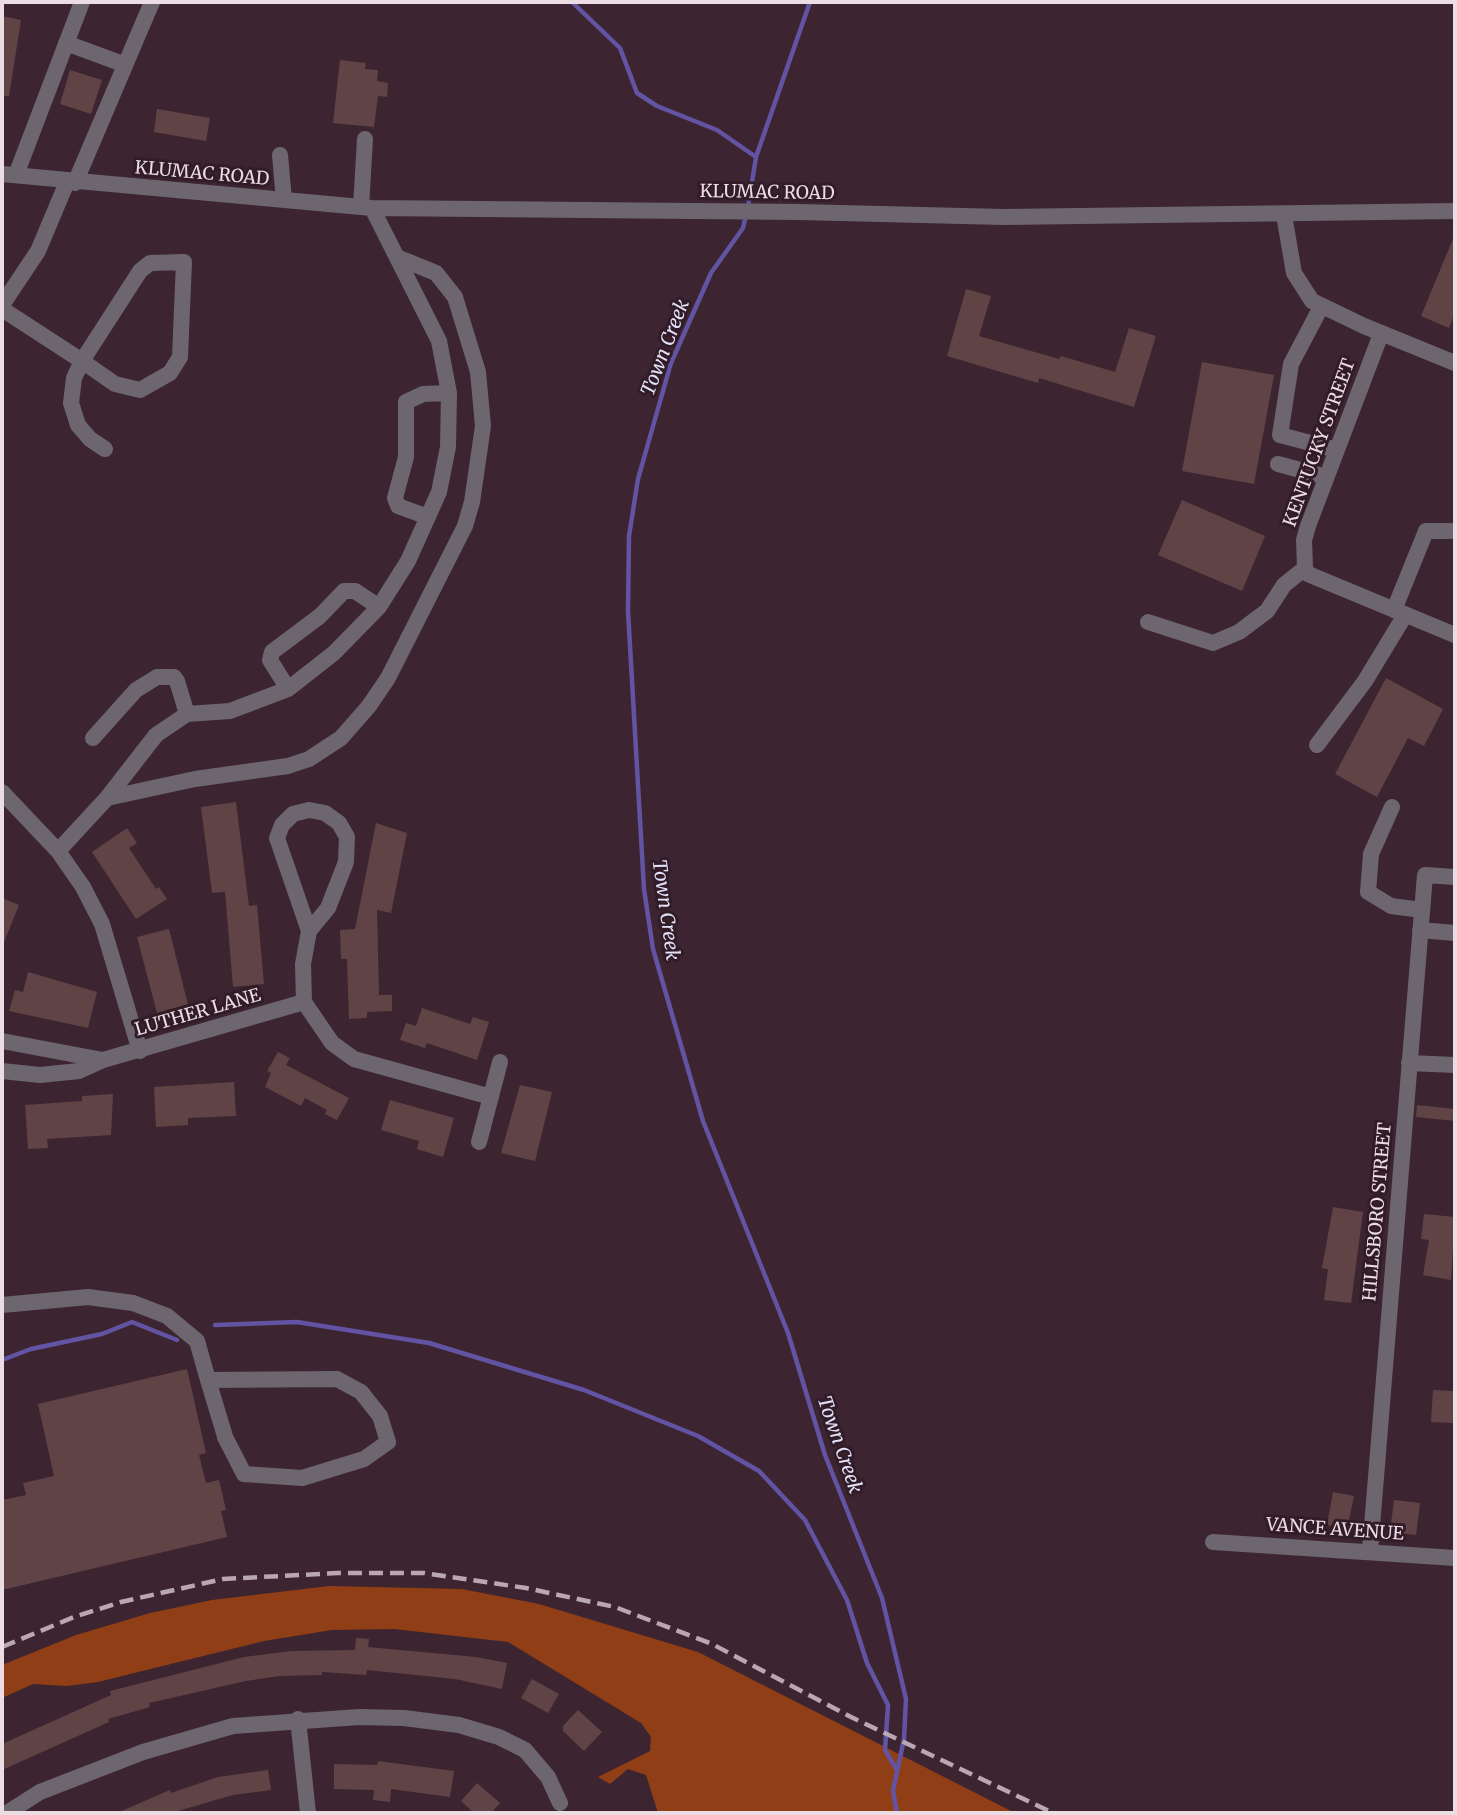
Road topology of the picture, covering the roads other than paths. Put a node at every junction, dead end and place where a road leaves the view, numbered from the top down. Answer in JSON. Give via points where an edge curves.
{"nodes":[{"id":1,"x":82,"y":2,"type":"edge"},
{"id":2,"x":152,"y":2,"type":"edge"},
{"id":3,"x":66,"y":43,"type":"junction"},
{"id":4,"x":123,"y":64,"type":"junction"},
{"id":5,"x":365,"y":139,"type":"dead end"},
{"id":6,"x":280,"y":155,"type":"dead end"},
{"id":7,"x":9,"y":174,"type":"edge"},
{"id":8,"x":71,"y":182,"type":"junction"},
{"id":9,"x":284,"y":200,"type":"junction"},
{"id":10,"x":366,"y":207,"type":"junction"},
{"id":11,"x":1455,"y":211,"type":"edge"},
{"id":12,"x":1284,"y":215,"type":"junction"},
{"id":13,"x":399,"y":258,"type":"junction"},
{"id":14,"x":2,"y":307,"type":"edge"},
{"id":15,"x":1321,"y":307,"type":"junction"},
{"id":16,"x":1381,"y":334,"type":"junction"},
{"id":17,"x":82,"y":361,"type":"junction"},
{"id":18,"x":1455,"y":363,"type":"edge"},
{"id":19,"x":449,"y":393,"type":"junction"},
{"id":20,"x":105,"y":449,"type":"dead end"},
{"id":21,"x":1337,"y":450,"type":"junction"},
{"id":22,"x":1278,"y":464,"type":"dead end"},
{"id":23,"x":1326,"y":477,"type":"junction"},
{"id":24,"x":428,"y":517,"type":"junction"},
{"id":25,"x":1451,"y":531,"type":"dead end"},
{"id":26,"x":1306,"y":571,"type":"junction"},
{"id":27,"x":379,"y":607,"type":"junction"},
{"id":28,"x":1399,"y":612,"type":"junction"},
{"id":29,"x":1149,"y":622,"type":"dead end"},
{"id":30,"x":1455,"y":635,"type":"edge"},
{"id":31,"x":288,"y":689,"type":"junction"},
{"id":32,"x":187,"y":714,"type":"junction"},
{"id":33,"x":93,"y":738,"type":"dead end"},
{"id":34,"x":1317,"y":745,"type":"dead end"},
{"id":35,"x":2,"y":792,"type":"edge"},
{"id":36,"x":107,"y":798,"type":"junction"},
{"id":37,"x":1392,"y":807,"type":"dead end"},
{"id":38,"x":58,"y":850,"type":"junction"},
{"id":39,"x":1455,"y":877,"type":"edge"},
{"id":40,"x":1422,"y":910,"type":"junction"},
{"id":41,"x":1420,"y":930,"type":"junction"},
{"id":42,"x":309,"y":931,"type":"junction"},
{"id":43,"x":1455,"y":933,"type":"edge"},
{"id":44,"x":304,"y":1002,"type":"junction"},
{"id":45,"x":2,"y":1041,"type":"edge"},
{"id":46,"x":140,"y":1051,"type":"junction"},
{"id":47,"x":103,"y":1060,"type":"junction"},
{"id":48,"x":500,"y":1062,"type":"dead end"},
{"id":49,"x":1409,"y":1063,"type":"junction"},
{"id":50,"x":1455,"y":1065,"type":"edge"},
{"id":51,"x":2,"y":1071,"type":"edge"},
{"id":52,"x":491,"y":1097,"type":"junction"},
{"id":53,"x":479,"y":1142,"type":"dead end"},
{"id":54,"x":2,"y":1305,"type":"edge"},
{"id":55,"x":208,"y":1380,"type":"junction"},
{"id":56,"x":1213,"y":1542,"type":"dead end"},
{"id":57,"x":1370,"y":1551,"type":"junction"},
{"id":58,"x":1455,"y":1558,"type":"edge"},
{"id":59,"x":298,"y":1719,"type":"junction"},
{"id":60,"x":560,"y":1803,"type":"dead end"},
{"id":61,"x":7,"y":1813,"type":"edge"},
{"id":62,"x":308,"y":1813,"type":"edge"}],
"edges":[{"from":1,"to":3,"type":"street"},
{"from":2,"to":4,"type":"street"},
{"from":3,"to":4,"type":"street"},
{"from":3,"to":7,"type":"street"},
{"from":4,"to":8,"type":"street"},
{"from":5,"to":10,"type":"street"},
{"from":6,"to":9,"type":"street"},
{"from":7,"to":8,"type":"street","name":"KLUMAC ROAD"},
{"from":8,"to":9,"type":"street","name":"KLUMAC ROAD"},
{"from":8,"to":14,"type":"street","via":[[38,251]]},
{"from":9,"to":10,"type":"street","name":"KLUMAC ROAD"},
{"from":10,"to":12,"type":"street","name":"KLUMAC ROAD","via":[[1004,218]]},
{"from":10,"to":13,"type":"street"},
{"from":11,"to":12,"type":"street","name":"KLUMAC ROAD"},
{"from":12,"to":15,"type":"street","via":[[1297,280]]},
{"from":13,"to":19,"type":"street","via":[[439,341]]},
{"from":13,"to":36,"type":"street","via":[[436,273],[455,297],[478,372],[483,426],[465,526],[384,685],[341,738],[309,760]]},
{"from":14,"to":17,"type":"street"},
{"from":15,"to":16,"type":"street"},
{"from":15,"to":21,"type":"street","via":[[1291,364],[1280,435]]},
{"from":16,"to":18,"type":"street"},
{"from":16,"to":21,"type":"street","name":"KENTUCKY STREET"},
{"from":17,"to":17,"type":"street","via":[[128,389],[140,390],[170,373],[180,356],[184,262],[150,263],[140,271]]},
{"from":17,"to":20,"type":"street","via":[[71,403],[78,425]]},
{"from":19,"to":24,"type":"street","via":[[448,447],[439,492]]},
{"from":19,"to":24,"type":"street","via":[[423,394],[406,402],[406,457],[395,498],[398,506]]},
{"from":21,"to":23,"type":"street","name":"KENTUCKY STREET"},
{"from":22,"to":23,"type":"street"},
{"from":23,"to":26,"type":"street","name":"KENTUCKY STREET","via":[[1304,540]]},
{"from":24,"to":27,"type":"street"},
{"from":25,"to":28,"type":"street","via":[[1426,531]]},
{"from":26,"to":28,"type":"street"},
{"from":26,"to":29,"type":"street","via":[[1284,585],[1267,611],[1238,632],[1213,642]]},
{"from":27,"to":31,"type":"street","via":[[334,653]]},
{"from":27,"to":31,"type":"street","via":[[355,591],[344,591],[320,616],[272,652],[270,660]]},
{"from":28,"to":30,"type":"street"},
{"from":28,"to":34,"type":"street","via":[[1365,681]]},
{"from":31,"to":32,"type":"street","via":[[230,710]]},
{"from":32,"to":33,"type":"street","via":[[174,677],[157,677],[136,690]]},
{"from":32,"to":36,"type":"street","via":[[156,736]]},
{"from":35,"to":38,"type":"street"},
{"from":36,"to":38,"type":"street"},
{"from":37,"to":40,"type":"street","via":[[1371,854],[1368,892],[1391,906]]},
{"from":38,"to":46,"type":"street","via":[[102,925]]},
{"from":39,"to":40,"type":"street","name":"HILLSBORO STREET","via":[[1425,876]]},
{"from":40,"to":41,"type":"street","name":"HILLSBORO STREET"},
{"from":41,"to":43,"type":"street"},
{"from":41,"to":49,"type":"street","name":"HILLSBORO STREET"},
{"from":42,"to":42,"type":"street","via":[[328,908],[346,862],[347,837],[339,823],[325,813],[309,810],[293,814],[276,838]]},
{"from":42,"to":44,"type":"street","via":[[303,964]]},
{"from":44,"to":46,"type":"street","name":"LUTHER LANE"},
{"from":44,"to":52,"type":"street","via":[[332,1043],[354,1059]]},
{"from":45,"to":47,"type":"street","name":"LUTHER LANE"},
{"from":46,"to":47,"type":"street","name":"LUTHER LANE"},
{"from":47,"to":51,"type":"street","name":"LUTHER LANE","via":[[79,1071],[40,1075]]},
{"from":48,"to":52,"type":"street"},
{"from":49,"to":50,"type":"street"},
{"from":49,"to":57,"type":"street","name":"HILLSBORO STREET"},
{"from":52,"to":53,"type":"street"},
{"from":54,"to":55,"type":"street","via":[[88,1297],[133,1303],[167,1316],[197,1341]]},
{"from":55,"to":55,"type":"street","via":[[225,1437],[244,1474],[302,1478],[364,1458],[388,1442],[380,1416],[360,1392],[337,1379]]},
{"from":56,"to":57,"type":"street","name":"VANCE AVENUE"},
{"from":57,"to":58,"type":"street","name":"VANCE AVENUE"},
{"from":59,"to":60,"type":"street","via":[[404,1718],[499,1737],[525,1750],[548,1777]]},
{"from":59,"to":61,"type":"street","via":[[233,1726],[143,1752],[40,1792]]},
{"from":59,"to":62,"type":"street"}]}
